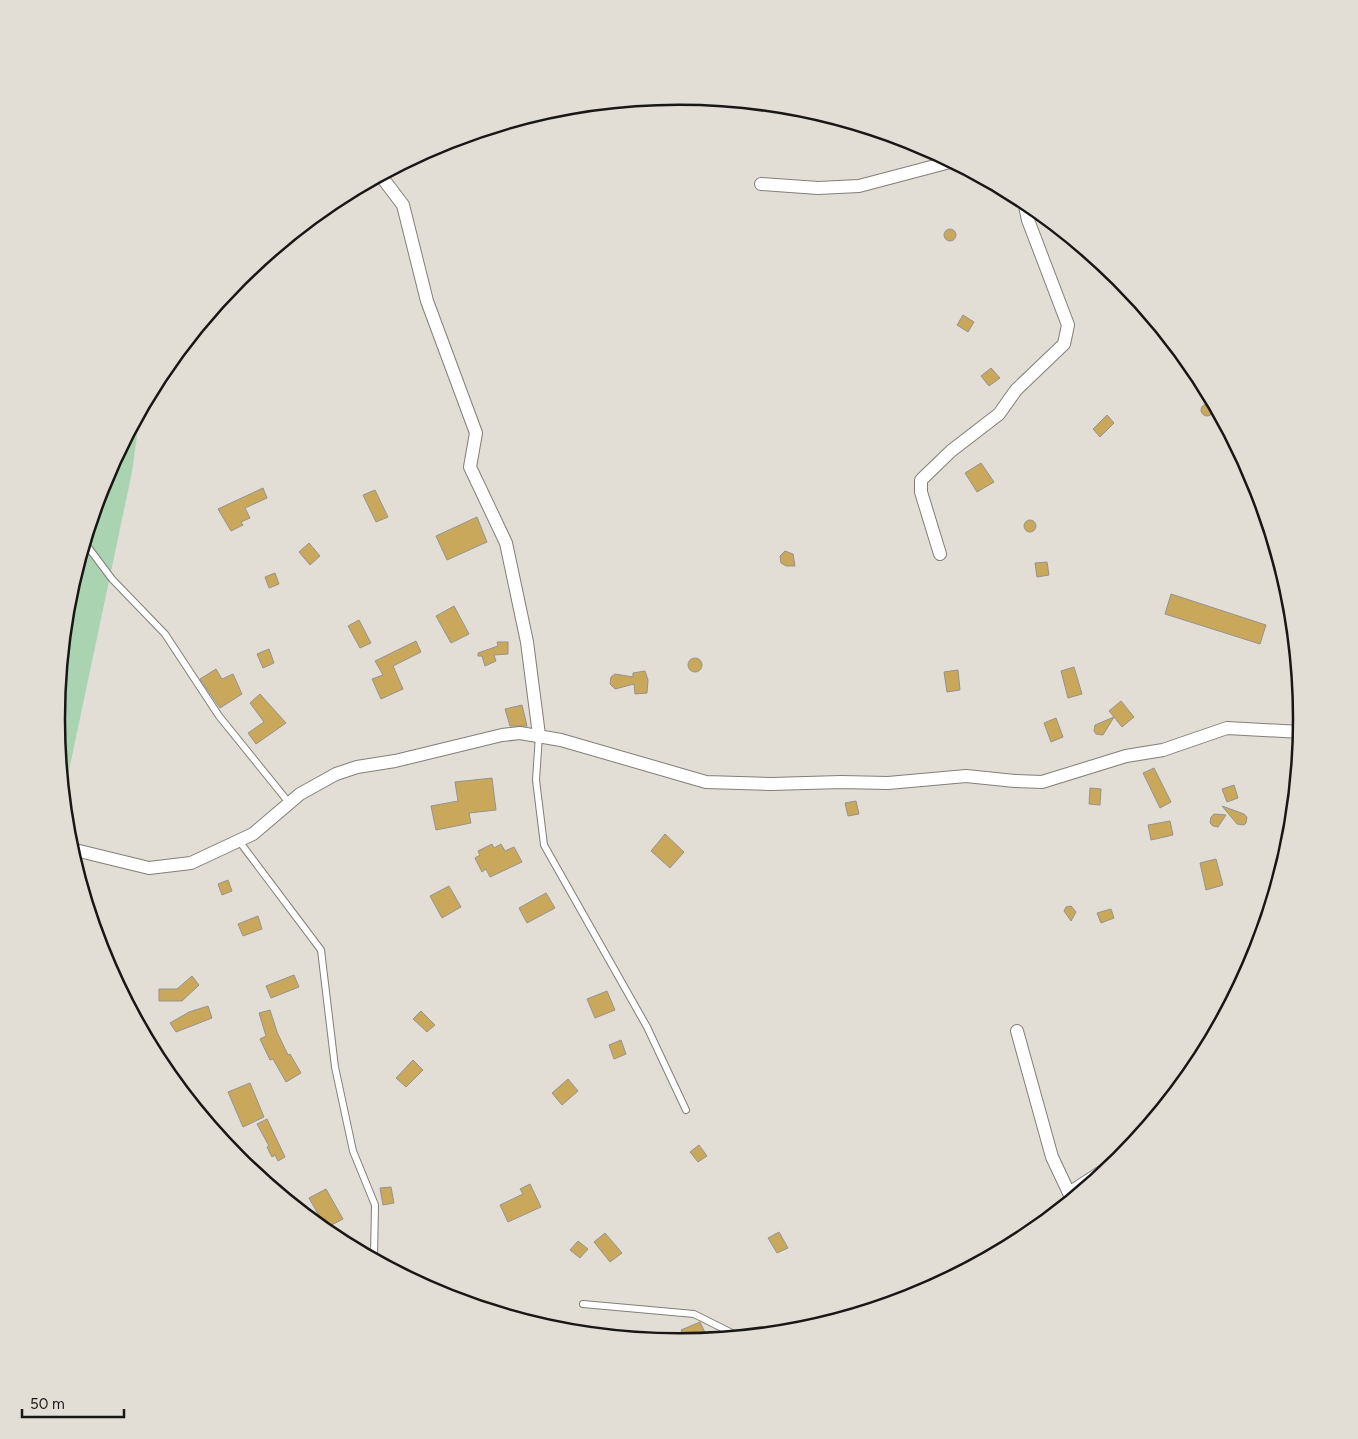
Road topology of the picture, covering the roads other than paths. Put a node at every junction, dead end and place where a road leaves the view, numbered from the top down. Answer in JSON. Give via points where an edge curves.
{"nodes":[{"id":1,"x":941,"y":164,"type":"edge"},
{"id":2,"x":385,"y":181,"type":"edge"},
{"id":3,"x":761,"y":184,"type":"dead end"},
{"id":4,"x":1027,"y":214,"type":"edge"},
{"id":5,"x":90,"y":549,"type":"edge"},
{"id":6,"x":940,"y":554,"type":"dead end"},
{"id":7,"x":1293,"y":732,"type":"edge"},
{"id":8,"x":539,"y":735,"type":"junction"},
{"id":9,"x":290,"y":804,"type":"junction"},
{"id":10,"x":238,"y":841,"type":"junction"},
{"id":11,"x":80,"y":851,"type":"edge"},
{"id":12,"x":1017,"y":1031,"type":"dead end"},
{"id":13,"x":686,"y":1110,"type":"dead end"},
{"id":14,"x":1072,"y":1191,"type":"edge"},
{"id":15,"x":374,"y":1252,"type":"edge"},
{"id":16,"x":583,"y":1304,"type":"dead end"},
{"id":17,"x":728,"y":1331,"type":"edge"}],
"edges":[{"from":1,"to":3,"type":"street","via":[[858,186],[818,188]]},
{"from":2,"to":8,"type":"street","via":[[403,205],[427,301],[476,433],[470,468],[506,543],[527,642]]},
{"from":4,"to":6,"type":"street","via":[[1068,325],[1067,337],[1064,344],[1016,390],[999,414],[951,451],[921,480],[921,492]]},
{"from":5,"to":9,"type":"lane","via":[[112,579],[165,634],[219,716]]},
{"from":7,"to":8,"type":"street","via":[[1227,728],[1163,750],[1126,756],[1042,782],[966,776],[888,783],[771,784],[706,782]]},
{"from":8,"to":9,"type":"street","via":[[502,735],[357,767],[318,783]]},
{"from":8,"to":13,"type":"lane","via":[[536,780],[544,845],[647,1027]]},
{"from":9,"to":10,"type":"street","via":[[253,834]]},
{"from":10,"to":11,"type":"street","via":[[191,863],[149,868]]},
{"from":10,"to":15,"type":"lane","via":[[321,950],[335,1067],[353,1151],[375,1205]]},
{"from":12,"to":14,"type":"street","via":[[1052,1157],[1069,1193]]},
{"from":16,"to":17,"type":"lane","via":[[694,1314]]}]}
